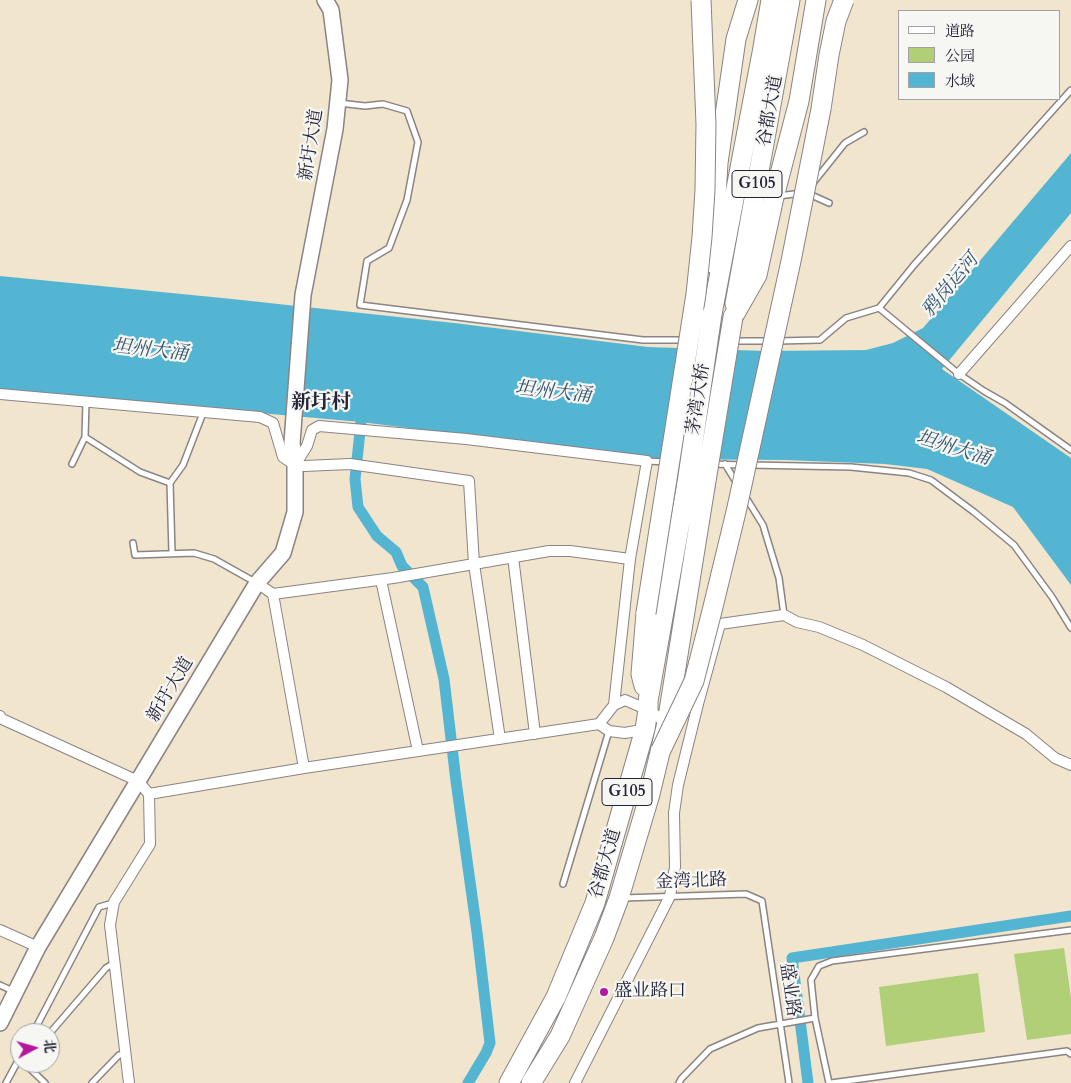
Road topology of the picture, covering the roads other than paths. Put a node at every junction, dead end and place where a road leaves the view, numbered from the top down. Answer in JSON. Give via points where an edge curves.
{"nodes":[{"id":1,"x":325,"y":0,"type":"edge"},
{"id":2,"x":701,"y":0,"type":"edge"},
{"id":3,"x":771,"y":0,"type":"edge"},
{"id":4,"x":790,"y":0,"type":"edge"},
{"id":5,"x":844,"y":0,"type":"edge"},
{"id":6,"x":746,"y":2,"type":"edge"},
{"id":7,"x":815,"y":3,"type":"edge"},
{"id":8,"x":1071,"y":90,"type":"edge"},
{"id":9,"x":337,"y":103,"type":"junction"},
{"id":10,"x":864,"y":132,"type":"dead end"},
{"id":11,"x":805,"y":193,"type":"junction"},
{"id":12,"x":774,"y":197,"type":"junction"},
{"id":13,"x":829,"y":203,"type":"dead end"},
{"id":14,"x":1071,"y":246,"type":"edge"},
{"id":15,"x":879,"y":308,"type":"junction"},
{"id":16,"x":712,"y":314,"type":"junction"},
{"id":17,"x":733,"y":317,"type":"junction"},
{"id":18,"x":697,"y":341,"type":"dead end"},
{"id":19,"x":706,"y":341,"type":"dead end"},
{"id":20,"x":714,"y":341,"type":"dead end"},
{"id":21,"x":723,"y":341,"type":"dead end"},
{"id":22,"x":955,"y":371,"type":"junction"},
{"id":23,"x":0,"y":394,"type":"edge"},
{"id":24,"x":86,"y":402,"type":"junction"},
{"id":25,"x":203,"y":413,"type":"junction"},
{"id":26,"x":85,"y":437,"type":"junction"},
{"id":27,"x":1071,"y":450,"type":"edge"},
{"id":28,"x":647,"y":461,"type":"junction"},
{"id":29,"x":72,"y":464,"type":"dead end"},
{"id":30,"x":697,"y":464,"type":"dead end"},
{"id":31,"x":707,"y":464,"type":"dead end"},
{"id":32,"x":726,"y":464,"type":"junction"},
{"id":33,"x":295,"y":465,"type":"junction"},
{"id":34,"x":170,"y":483,"type":"junction"},
{"id":35,"x":696,"y":485,"type":"junction"},
{"id":36,"x":133,"y":543,"type":"dead end"},
{"id":37,"x":172,"y":553,"type":"junction"},
{"id":38,"x":513,"y":557,"type":"junction"},
{"id":39,"x":630,"y":559,"type":"junction"},
{"id":40,"x":474,"y":564,"type":"junction"},
{"id":41,"x":382,"y":580,"type":"junction"},
{"id":42,"x":257,"y":584,"type":"junction"},
{"id":43,"x":273,"y":594,"type":"junction"},
{"id":44,"x":784,"y":615,"type":"junction"},
{"id":45,"x":1071,"y":628,"type":"edge"},
{"id":46,"x":614,"y":705,"type":"junction"},
{"id":47,"x":648,"y":705,"type":"junction"},
{"id":48,"x":0,"y":716,"type":"edge"},
{"id":49,"x":667,"y":723,"type":"junction"},
{"id":50,"x":600,"y":724,"type":"junction"},
{"id":51,"x":645,"y":730,"type":"junction"},
{"id":52,"x":609,"y":731,"type":"junction"},
{"id":53,"x":535,"y":734,"type":"junction"},
{"id":54,"x":500,"y":739,"type":"junction"},
{"id":55,"x":661,"y":750,"type":"junction"},
{"id":56,"x":418,"y":751,"type":"junction"},
{"id":57,"x":1071,"y":765,"type":"edge"},
{"id":58,"x":304,"y":768,"type":"junction"},
{"id":59,"x":138,"y":781,"type":"junction"},
{"id":60,"x":149,"y":794,"type":"junction"},
{"id":61,"x":563,"y":884,"type":"dead end"},
{"id":62,"x":670,"y":896,"type":"junction"},
{"id":63,"x":619,"y":898,"type":"junction"},
{"id":64,"x":762,"y":901,"type":"joint"},
{"id":65,"x":114,"y":902,"type":"junction"},
{"id":66,"x":0,"y":930,"type":"edge"},
{"id":67,"x":1071,"y":930,"type":"edge"},
{"id":68,"x":38,"y":947,"type":"junction"},
{"id":69,"x":114,"y":963,"type":"junction"},
{"id":70,"x":0,"y":985,"type":"edge"},
{"id":71,"x":15,"y":992,"type":"junction"},
{"id":72,"x":815,"y":1018,"type":"junction"},
{"id":73,"x":0,"y":1023,"type":"edge"},
{"id":74,"x":37,"y":1023,"type":"edge"},
{"id":75,"x":59,"y":1023,"type":"edge"},
{"id":76,"x":780,"y":1023,"type":"junction"},
{"id":77,"x":126,"y":1054,"type":"junction"},
{"id":78,"x":1071,"y":1054,"type":"edge"},
{"id":79,"x":34,"y":1073,"type":"edge"},
{"id":80,"x":45,"y":1083,"type":"edge"},
{"id":81,"x":92,"y":1083,"type":"edge"},
{"id":82,"x":129,"y":1083,"type":"edge"},
{"id":83,"x":509,"y":1083,"type":"edge"},
{"id":84,"x":532,"y":1083,"type":"edge"},
{"id":85,"x":575,"y":1083,"type":"edge"},
{"id":86,"x":679,"y":1083,"type":"edge"},
{"id":87,"x":788,"y":1083,"type":"edge"},
{"id":88,"x":830,"y":1083,"type":"edge"}],
"edges":[{"from":1,"to":9,"type":"street","name":"新圩大道","via":[[331,10],[339,71]]},
{"from":2,"to":47,"type":"highway","bridge":true,"via":[[706,124],[702,237],[646,613],[641,674]]},
{"from":3,"to":16,"type":"highway","name":"谷都大道","number":"G105"},
{"from":4,"to":17,"type":"highway","name":"谷都大道","number":"G105"},
{"from":5,"to":55,"type":"highway","bridge":true,"via":[[836,21],[791,261],[712,611],[694,681]]},
{"from":6,"to":16,"type":"highway","via":[[736,39],[718,163],[710,291]]},
{"from":7,"to":12,"type":"highway","via":[[799,101]]},
{"from":8,"to":15,"type":"lane"},
{"from":9,"to":18,"type":"lane","via":[[383,104],[407,111],[418,142],[407,200],[389,248],[367,261],[360,305],[642,340]]},
{"from":9,"to":33,"type":"street","name":"新圩大道","via":[[335,129],[303,296],[292,443]]},
{"from":10,"to":11,"type":"lane","via":[[845,143]]},
{"from":11,"to":12,"type":"lane"},
{"from":11,"to":13,"type":"lane"},
{"from":12,"to":17,"type":"highway","via":[[757,275]]},
{"from":14,"to":22,"type":"street"},
{"from":15,"to":21,"type":"lane","via":[[846,318],[820,340]]},
{"from":15,"to":22,"type":"lane"},
{"from":16,"to":35,"type":"highway","name":"茅湾大桥","number":"G105","bridge":true},
{"from":17,"to":35,"type":"highway","name":"茅湾大桥","number":"G105","bridge":true},
{"from":19,"to":20,"type":"lane"},
{"from":22,"to":27,"type":"lane"},
{"from":23,"to":24,"type":"street"},
{"from":24,"to":25,"type":"street"},
{"from":24,"to":26,"type":"lane"},
{"from":25,"to":33,"type":"street","via":[[260,418],[274,423],[284,457]]},
{"from":25,"to":34,"type":"lane","via":[[183,466]]},
{"from":26,"to":29,"type":"lane"},
{"from":26,"to":34,"type":"lane","via":[[140,472]]},
{"from":28,"to":30,"type":"lane"},
{"from":28,"to":33,"type":"street","via":[[466,439],[319,426],[312,430]]},
{"from":28,"to":39,"type":"street"},
{"from":31,"to":32,"type":"lane"},
{"from":32,"to":44,"type":"lane","via":[[763,525],[779,578]]},
{"from":32,"to":45,"type":"lane","via":[[851,467],[909,473],[931,480],[1014,545]]},
{"from":33,"to":40,"type":"street","via":[[350,464],[469,481]]},
{"from":33,"to":42,"type":"street","name":"新圩大道","via":[[295,512],[283,552]]},
{"from":34,"to":37,"type":"lane"},
{"from":35,"to":47,"type":"highway","name":"谷都大道","number":"G105"},
{"from":35,"to":49,"type":"highway","name":"谷都大道","number":"G105"},
{"from":36,"to":37,"type":"lane","via":[[135,555]]},
{"from":37,"to":42,"type":"lane","via":[[194,553],[214,558]]},
{"from":38,"to":39,"type":"street","via":[[570,551]]},
{"from":38,"to":40,"type":"street"},
{"from":38,"to":53,"type":"street"},
{"from":39,"to":46,"type":"street"},
{"from":40,"to":41,"type":"street"},
{"from":40,"to":54,"type":"street"},
{"from":41,"to":43,"type":"street"},
{"from":41,"to":56,"type":"street"},
{"from":42,"to":43,"type":"street"},
{"from":42,"to":59,"type":"street","name":"新圩大道"},
{"from":43,"to":58,"type":"street"},
{"from":44,"to":57,"type":"street","via":[[863,645],[946,686],[1026,734],[1054,758]]},
{"from":44,"to":62,"type":"street","via":[[720,624],[678,785],[674,814],[675,868]]},
{"from":46,"to":47,"type":"street","via":[[625,700]]},
{"from":46,"to":50,"type":"street"},
{"from":47,"to":49,"type":"street"},
{"from":47,"to":51,"type":"highway","name":"谷都大道","number":"G105"},
{"from":48,"to":59,"type":"street"},
{"from":49,"to":51,"type":"street"},
{"from":49,"to":55,"type":"highway","name":"谷都大道","number":"G105"},
{"from":50,"to":52,"type":"street"},
{"from":50,"to":53,"type":"street"},
{"from":51,"to":52,"type":"street"},
{"from":51,"to":83,"type":"highway","name":"谷都大道","number":"G105","via":[[595,903],[556,998]]},
{"from":52,"to":61,"type":"lane"},
{"from":53,"to":54,"type":"street"},
{"from":54,"to":56,"type":"street"},
{"from":55,"to":63,"type":"highway","name":"谷都大道","number":"G105"},
{"from":56,"to":58,"type":"street"},
{"from":58,"to":60,"type":"street"},
{"from":59,"to":60,"type":"street"},
{"from":59,"to":68,"type":"street","name":"新圩大道"},
{"from":60,"to":65,"type":"street","via":[[150,844]]},
{"from":62,"to":63,"type":"lane","name":"金湾北路"},
{"from":62,"to":64,"type":"lane","name":"金湾北路","via":[[746,894]]},
{"from":62,"to":85,"type":"street"},
{"from":63,"to":84,"type":"highway","name":"谷都大道","number":"G105","via":[[560,1036]]},
{"from":64,"to":76,"type":"lane","name":"盛业路"},
{"from":65,"to":69,"type":"street","via":[[110,925]]},
{"from":65,"to":74,"type":"lane","via":[[99,907]]},
{"from":66,"to":68,"type":"street"},
{"from":67,"to":72,"type":"lane","via":[[832,961],[819,966],[811,980]]},
{"from":68,"to":71,"type":"street","name":"新圩大道"},
{"from":69,"to":75,"type":"lane"},
{"from":69,"to":77,"type":"street"},
{"from":70,"to":71,"type":"lane"},
{"from":71,"to":73,"type":"street","name":"新圩大道"},
{"from":72,"to":76,"type":"lane"},
{"from":72,"to":88,"type":"lane"},
{"from":76,"to":86,"type":"lane","via":[[758,1028],[710,1049]]},
{"from":76,"to":87,"type":"lane","name":"盛业路"},
{"from":77,"to":81,"type":"lane","via":[[119,1055]]},
{"from":77,"to":82,"type":"street"},
{"from":78,"to":88,"type":"lane","via":[[1067,1051]]},
{"from":79,"to":80,"type":"lane"}]}
